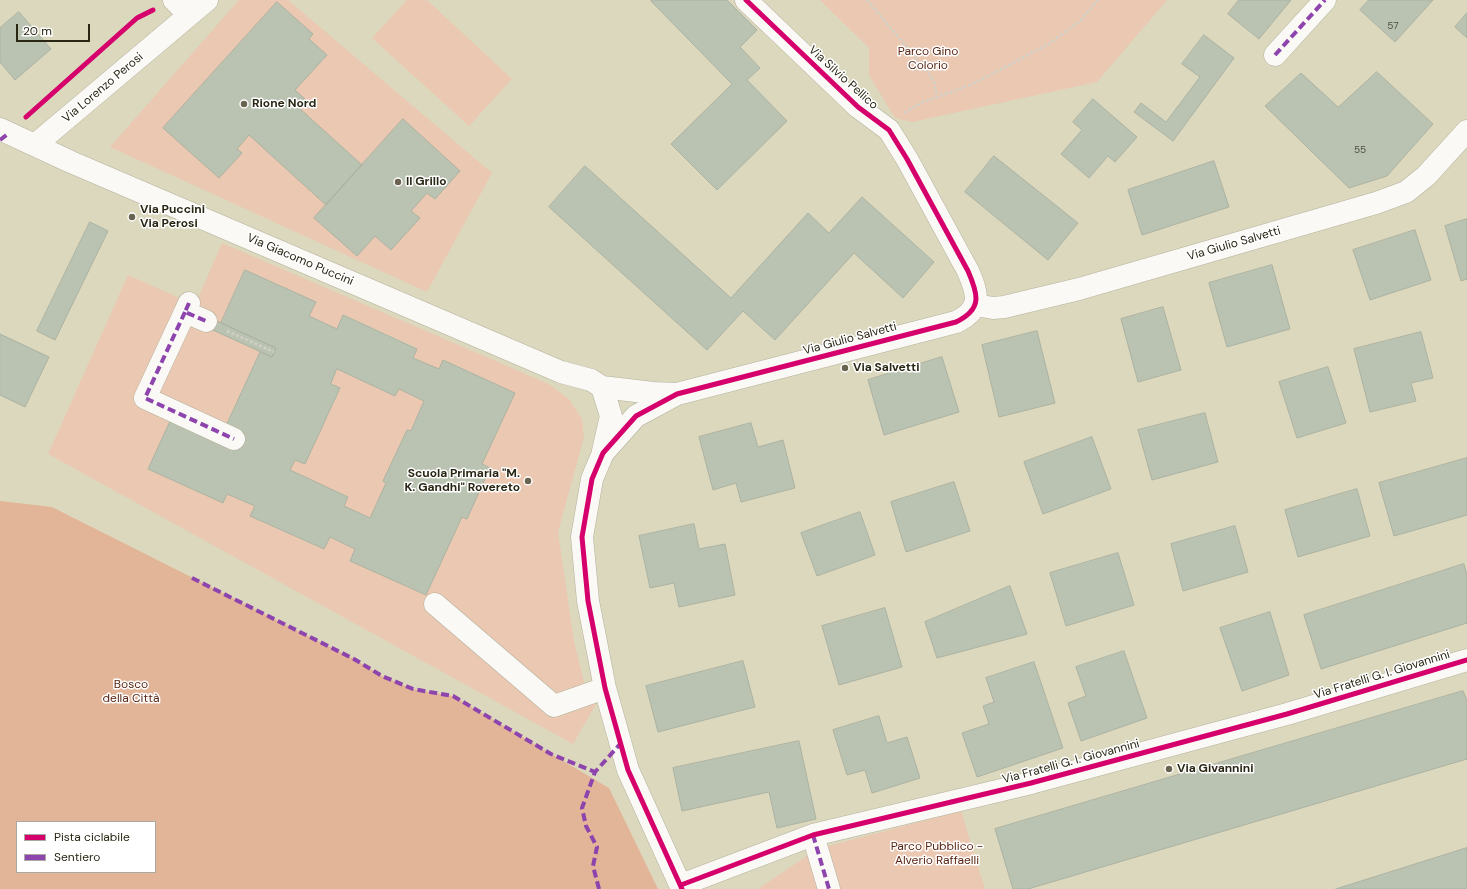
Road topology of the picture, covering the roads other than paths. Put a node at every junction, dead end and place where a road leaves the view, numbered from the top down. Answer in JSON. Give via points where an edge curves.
{"nodes":[{"id":1,"x":206,"y":0,"type":"edge"},
{"id":2,"x":746,"y":0,"type":"edge"},
{"id":3,"x":1325,"y":0,"type":"edge"},
{"id":4,"x":182,"y":7,"type":"edge"},
{"id":5,"x":1275,"y":55,"type":"dead end"},
{"id":6,"x":0,"y":129,"type":"edge"},
{"id":7,"x":1464,"y":141,"type":"edge"},
{"id":8,"x":35,"y":145,"type":"junction"},
{"id":9,"x":976,"y":306,"type":"junction"},
{"id":10,"x":206,"y":321,"type":"road end"},
{"id":11,"x":602,"y":387,"type":"junction"},
{"id":12,"x":677,"y":394,"type":"junction"},
{"id":13,"x":234,"y":439,"type":"dead end"},
{"id":14,"x":603,"y":453,"type":"junction"},
{"id":15,"x":435,"y":604,"type":"dead end"},
{"id":16,"x":1467,"y":660,"type":"edge"},
{"id":17,"x":605,"y":688,"type":"junction"},
{"id":18,"x":813,"y":835,"type":"junction"},
{"id":19,"x":682,"y":887,"type":"edge"},
{"id":20,"x":829,"y":889,"type":"edge"}],
"edges":[{"from":1,"to":4,"type":"street","name":"Via Lorenzo Perosi"},
{"from":2,"to":9,"type":"street","name":"Via Silvio Pellico","via":[[858,107],[889,130],[941,220],[974,286]]},
{"from":3,"to":5,"type":"street"},
{"from":4,"to":8,"type":"street","name":"Via Lorenzo Perosi"},
{"from":6,"to":8,"type":"street","name":"Via Giacomo Puccini"},
{"from":7,"to":9,"type":"street","name":"Via Giulio Salvetti","via":[[1406,192],[1376,203],[1079,289],[1004,307]]},
{"from":8,"to":11,"type":"street","name":"Via Giacomo Puccini","via":[[561,372],[591,380]]},
{"from":9,"to":12,"type":"street","name":"Via Giulio Salvetti","via":[[964,318],[945,326]]},
{"from":10,"to":13,"type":"street","via":[[187,307],[145,398]]},
{"from":11,"to":12,"type":"street","name":"Via Giacomo Puccini"},
{"from":11,"to":14,"type":"street","via":[[611,416]]},
{"from":12,"to":14,"type":"street","name":"Via Giulio Salvetti","via":[[636,416]]},
{"from":14,"to":17,"type":"street","via":[[592,479],[582,537],[588,601]]},
{"from":15,"to":17,"type":"street","via":[[554,706]]},
{"from":16,"to":18,"type":"street","name":"Via Fratelli G. I. Giovannini","via":[[1287,714],[1031,784]]},
{"from":17,"to":19,"type":"street","via":[[628,770]]},
{"from":18,"to":19,"type":"street","name":"Via Fratelli G. I. Giovannini"},
{"from":18,"to":20,"type":"street"}]}
